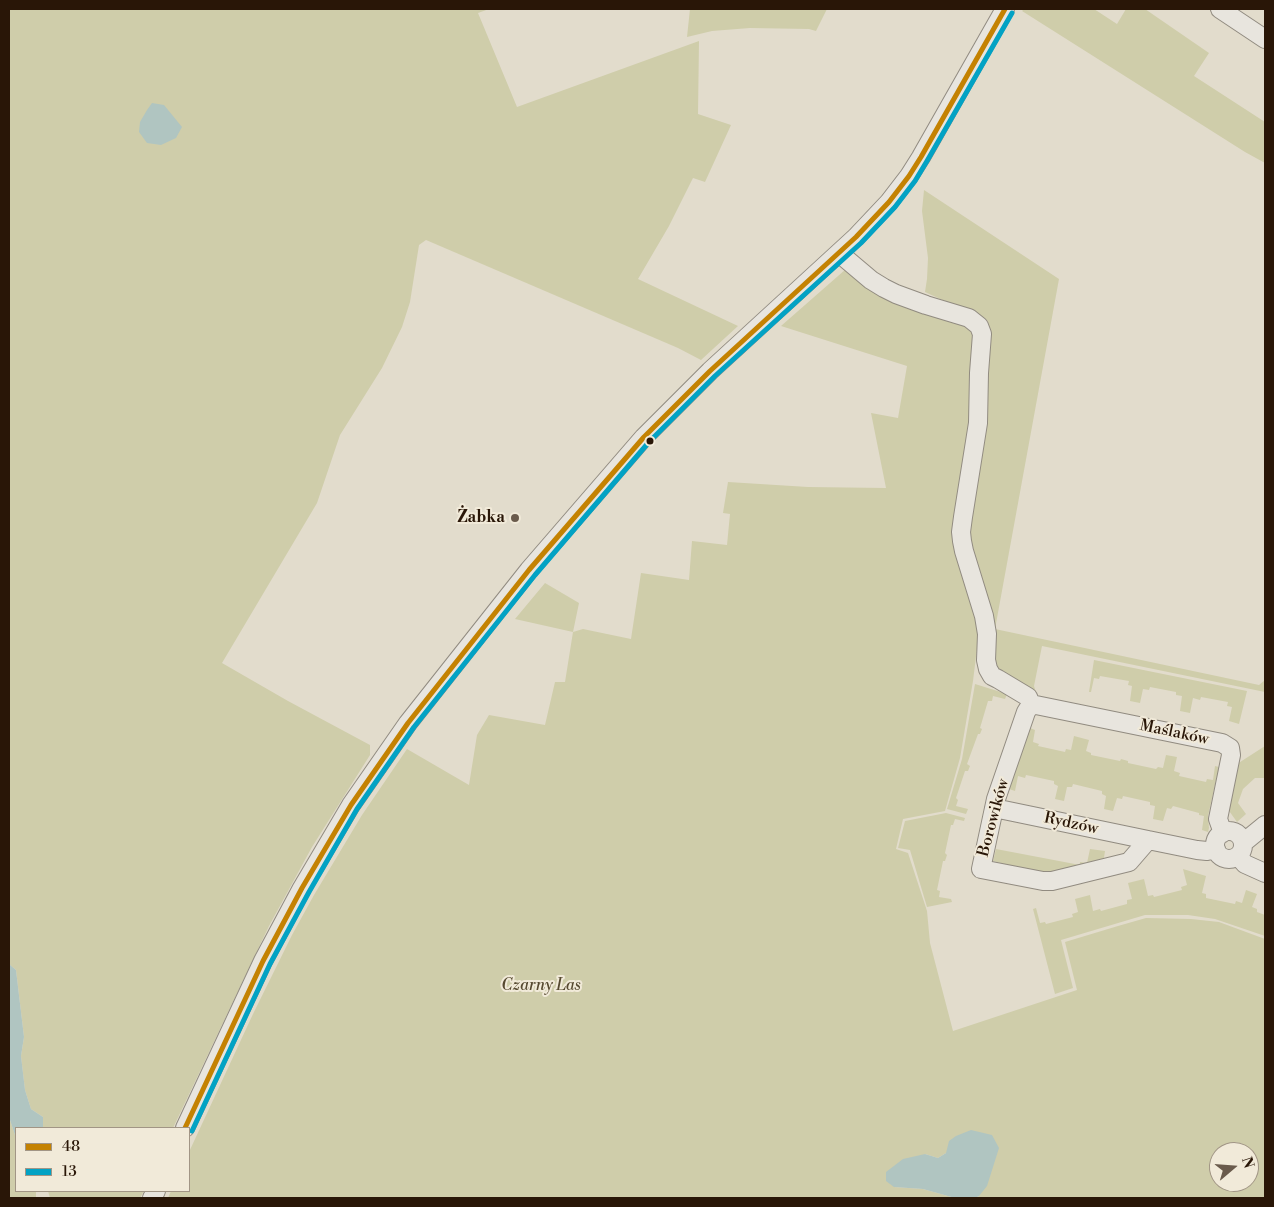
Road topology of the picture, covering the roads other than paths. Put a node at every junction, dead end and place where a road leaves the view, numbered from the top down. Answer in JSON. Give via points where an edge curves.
{"nodes":[{"id":1,"x":1005,"y":9,"type":"edge"},
{"id":2,"x":1220,"y":9,"type":"edge"},
{"id":3,"x":1265,"y":39,"type":"edge"},
{"id":4,"x":839,"y":253,"type":"junction"},
{"id":5,"x":1031,"y":704,"type":"junction"},
{"id":6,"x":994,"y":808,"type":"junction"},
{"id":7,"x":1265,"y":824,"type":"edge"},
{"id":8,"x":1148,"y":840,"type":"junction"},
{"id":9,"x":1220,"y":841,"type":"junction"},
{"id":10,"x":1240,"y":849,"type":"junction"},
{"id":11,"x":1265,"y":873,"type":"edge"},
{"id":12,"x":185,"y":1127,"type":"edge"}],
"edges":[{"from":1,"to":4,"type":"street","via":[[909,176],[877,216]]},
{"from":2,"to":3,"type":"street"},
{"from":4,"to":5,"type":"street","via":[[884,288],[970,318],[982,334],[978,423],[962,532],[964,551],[984,616],[988,669],[992,676],[1028,697]]},
{"from":4,"to":12,"type":"street","via":[[695,385],[644,437],[521,580],[408,723],[351,805],[302,888],[263,961]]},
{"from":5,"to":6,"type":"street","name":"Borowików"},
{"from":5,"to":9,"type":"street","name":"Maślaków","via":[[1222,743],[1230,748],[1232,755],[1218,819]]},
{"from":6,"to":8,"type":"street","name":"Rydzów"},
{"from":6,"to":8,"type":"street","name":"Borowików","via":[[981,869],[1052,882],[1128,862]]},
{"from":7,"to":10,"type":"street"},
{"from":8,"to":9,"type":"street","via":[[1207,851]]},
{"from":9,"to":10,"type":"street","via":[[1218,853],[1222,857],[1232,859]]},
{"from":10,"to":11,"type":"street","via":[[1245,864]]}]}
